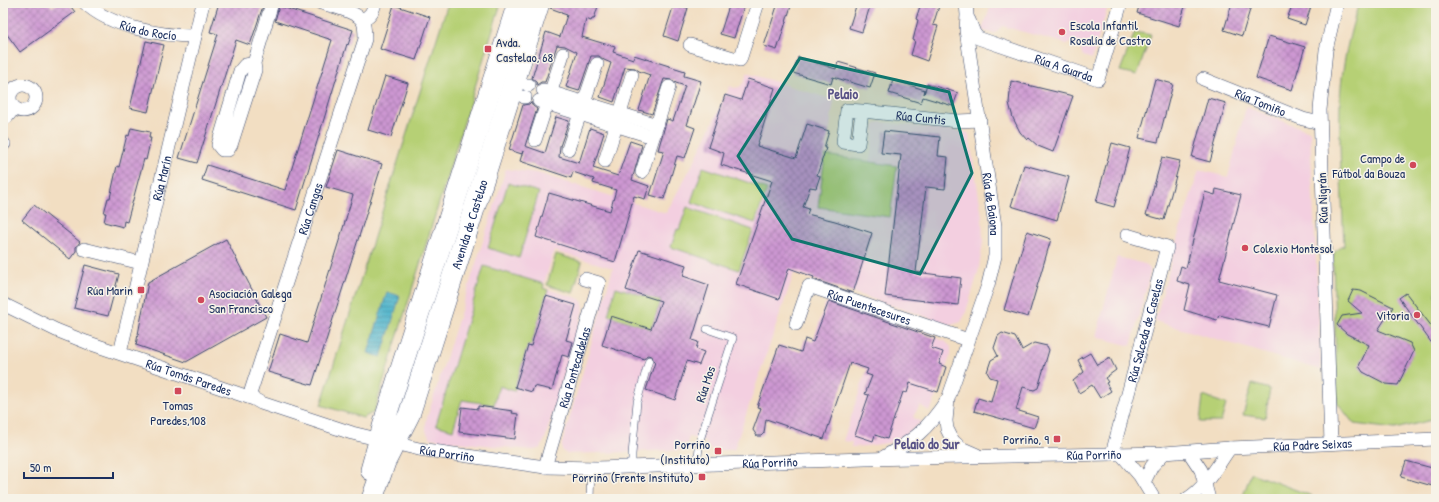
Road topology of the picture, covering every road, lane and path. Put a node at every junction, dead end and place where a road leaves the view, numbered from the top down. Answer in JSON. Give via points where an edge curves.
{"nodes":[{"id":1,"x":85,"y":3,"type":"edge"},
{"id":2,"x":203,"y":3,"type":"edge"},
{"id":3,"x":272,"y":3,"type":"edge"},
{"id":4,"x":321,"y":3,"type":"edge"},
{"id":5,"x":375,"y":3,"type":"edge"},
{"id":6,"x":518,"y":3,"type":"edge"},
{"id":7,"x":539,"y":3,"type":"edge"},
{"id":8,"x":758,"y":3,"type":"edge"},
{"id":9,"x":1121,"y":3,"type":"edge"},
{"id":10,"x":1336,"y":3,"type":"edge"},
{"id":11,"x":967,"y":9,"type":"edge"},
{"id":12,"x":362,"y":20,"type":"junction"},
{"id":13,"x":195,"y":36,"type":"junction"},
{"id":14,"x":690,"y":45,"type":"dead end"},
{"id":15,"x":563,"y":54,"type":"dead end"},
{"id":16,"x":254,"y":63,"type":"junction"},
{"id":17,"x":597,"y":64,"type":"dead end"},
{"id":18,"x":632,"y":75,"type":"dead end"},
{"id":19,"x":1203,"y":79,"type":"dead end"},
{"id":20,"x":669,"y":86,"type":"dead end"},
{"id":21,"x":531,"y":93,"type":"junction"},
{"id":22,"x":14,"y":108,"type":"dead end"},
{"id":23,"x":582,"y":108,"type":"junction"},
{"id":24,"x":862,"y":111,"type":"dead end"},
{"id":25,"x":3,"y":119,"type":"edge"},
{"id":26,"x":618,"y":120,"type":"junction"},
{"id":27,"x":980,"y":120,"type":"junction"},
{"id":28,"x":1320,"y":123,"type":"junction"},
{"id":29,"x":655,"y":131,"type":"junction"},
{"id":30,"x":535,"y":140,"type":"dead end"},
{"id":31,"x":568,"y":150,"type":"dead end"},
{"id":32,"x":605,"y":161,"type":"dead end"},
{"id":33,"x":642,"y":172,"type":"dead end"},
{"id":34,"x":1127,"y":235,"type":"dead end"},
{"id":35,"x":84,"y":249,"type":"dead end"},
{"id":36,"x":141,"y":263,"type":"junction"},
{"id":37,"x":585,"y":279,"type":"dead end"},
{"id":38,"x":3,"y":304,"type":"edge"},
{"id":39,"x":796,"y":324,"type":"dead end"},
{"id":40,"x":707,"y":328,"type":"dead end"},
{"id":41,"x":968,"y":340,"type":"junction"},
{"id":42,"x":120,"y":353,"type":"junction"},
{"id":43,"x":649,"y":360,"type":"dead end"},
{"id":44,"x":249,"y":397,"type":"junction"},
{"id":45,"x":948,"y":399,"type":"junction"},
{"id":46,"x":1436,"y":439,"type":"edge"},
{"id":47,"x":387,"y":442,"type":"junction"},
{"id":48,"x":1331,"y":443,"type":"junction"},
{"id":49,"x":1230,"y":448,"type":"junction"},
{"id":50,"x":1189,"y":452,"type":"junction"},
{"id":51,"x":1164,"y":453,"type":"junction"},
{"id":52,"x":1116,"y":454,"type":"junction"},
{"id":53,"x":984,"y":457,"type":"junction"},
{"id":54,"x":880,"y":459,"type":"junction"},
{"id":55,"x":697,"y":464,"type":"junction"},
{"id":56,"x":545,"y":467,"type":"junction"},
{"id":57,"x":632,"y":467,"type":"junction"},
{"id":58,"x":591,"y":468,"type":"junction"},
{"id":59,"x":1144,"y":482,"type":"junction"},
{"id":60,"x":1204,"y":484,"type":"junction"},
{"id":61,"x":361,"y":499,"type":"edge"},
{"id":62,"x":372,"y":499,"type":"edge"},
{"id":63,"x":590,"y":499,"type":"edge"},
{"id":64,"x":1153,"y":499,"type":"edge"},
{"id":65,"x":1187,"y":499,"type":"edge"},
{"id":66,"x":1209,"y":499,"type":"edge"}],
"edges":[{"from":1,"to":13,"type":"street","name":"Rúa do Rocío","via":[[117,23],[145,30]]},
{"from":2,"to":13,"type":"street","name":"Rúa Marín"},
{"from":3,"to":16,"type":"street"},
{"from":4,"to":12,"type":"street","via":[[348,11]]},
{"from":5,"to":12,"type":"street","via":[[370,16]]},
{"from":6,"to":47,"type":"main road","name":"Avenida de Castelao","via":[[386,416]]},
{"from":7,"to":21,"type":"main road","name":"Avenida de Castelao"},
{"from":8,"to":14,"type":"street","via":[[740,60]]},
{"from":9,"to":11,"type":"street","name":"Rúa A Guarda","via":[[1098,79],[978,38]]},
{"from":10,"to":28,"type":"street","name":"Rúa Nigrán","via":[[1324,62]]},
{"from":11,"to":27,"type":"street","name":"Rúa de Baiona","via":[[966,30]]},
{"from":12,"to":44,"type":"street","name":"Rúa Cangas","via":[[366,39]]},
{"from":13,"to":36,"type":"street","name":"Rúa Marín"},
{"from":15,"to":21,"type":"street"},
{"from":16,"to":16,"type":"street","via":[[245,65],[240,71],[218,144],[222,150],[228,150],[232,145],[255,70]]},
{"from":17,"to":23,"type":"street"},
{"from":18,"to":26,"type":"street"},
{"from":19,"to":28,"type":"street","name":"Rúa Tomiño","via":[[1303,119]]},
{"from":20,"to":29,"type":"street"},
{"from":21,"to":23,"type":"street"},
{"from":21,"to":30,"type":"street"},
{"from":21,"to":47,"type":"main road","name":"Avenida de Castelao","via":[[409,415]]},
{"from":22,"to":25,"type":"street"},
{"from":23,"to":26,"type":"street"},
{"from":23,"to":31,"type":"street"},
{"from":24,"to":27,"type":"street","name":"Rúa Cuntis","via":[[962,122]]},
{"from":26,"to":29,"type":"street"},
{"from":26,"to":32,"type":"street"},
{"from":27,"to":41,"type":"street","name":"Rúa de Baiona","via":[[995,226],[995,256],[988,285]]},
{"from":28,"to":48,"type":"street","name":"Rúa Nigrán"},
{"from":29,"to":33,"type":"street"},
{"from":34,"to":52,"type":"street","name":"Rúa Salceda de Caselas","via":[[1167,247]]},
{"from":35,"to":36,"type":"street"},
{"from":36,"to":42,"type":"street","name":"Rúa Marín"},
{"from":37,"to":56,"type":"street","name":"Rúa Pontecaldelas","via":[[599,283]]},
{"from":38,"to":42,"type":"street","name":"Rúa Tomás Paredes","via":[[56,330]]},
{"from":39,"to":41,"type":"street","name":"Rúa Puentecesures","via":[[809,286]]},
{"from":40,"to":55,"type":"lane","name":"Rúa Mos","via":[[733,338],[700,440]]},
{"from":41,"to":45,"type":"street","name":"Rúa de Baiona"},
{"from":42,"to":44,"type":"street","name":"Rúa Tomás Paredes"},
{"from":43,"to":57,"type":"lane","via":[[637,402]]},
{"from":44,"to":47,"type":"street","name":"Rúa Tomás Paredes","via":[[352,433]]},
{"from":45,"to":53,"type":"street","name":"Rúa de Baiona","via":[[946,421],[953,441],[970,453]]},
{"from":45,"to":54,"type":"street","name":"Rúa de Baiona","via":[[935,418],[912,441]]},
{"from":46,"to":48,"type":"street","name":"Rúa Padre Seixas"},
{"from":47,"to":56,"type":"street","name":"Rúa Porriño"},
{"from":47,"to":61,"type":"main road","via":[[375,458]]},
{"from":47,"to":62,"type":"main road","via":[[385,462]]},
{"from":48,"to":49,"type":"street","name":"Rúa Padre Seixas"},
{"from":49,"to":50,"type":"street","name":"Rúa Padre Seixas"},
{"from":49,"to":60,"type":"street"},
{"from":50,"to":51,"type":"street","name":"Rúa Porriño"},
{"from":50,"to":60,"type":"street","via":[[1201,470]]},
{"from":51,"to":52,"type":"street","name":"Rúa Porriño"},
{"from":51,"to":59,"type":"street","via":[[1152,466]]},
{"from":52,"to":53,"type":"street","name":"Rúa Porriño"},
{"from":52,"to":59,"type":"street"},
{"from":53,"to":54,"type":"street","name":"Rúa Porriño"},
{"from":54,"to":55,"type":"street","name":"Rúa Porriño"},
{"from":55,"to":57,"type":"street","name":"Rúa Porriño"},
{"from":56,"to":58,"type":"street","name":"Rúa Porriño"},
{"from":57,"to":58,"type":"street","name":"Rúa Porriño"},
{"from":58,"to":63,"type":"lane"},
{"from":59,"to":64,"type":"street"},
{"from":60,"to":65,"type":"street"},
{"from":60,"to":66,"type":"street"}]}
